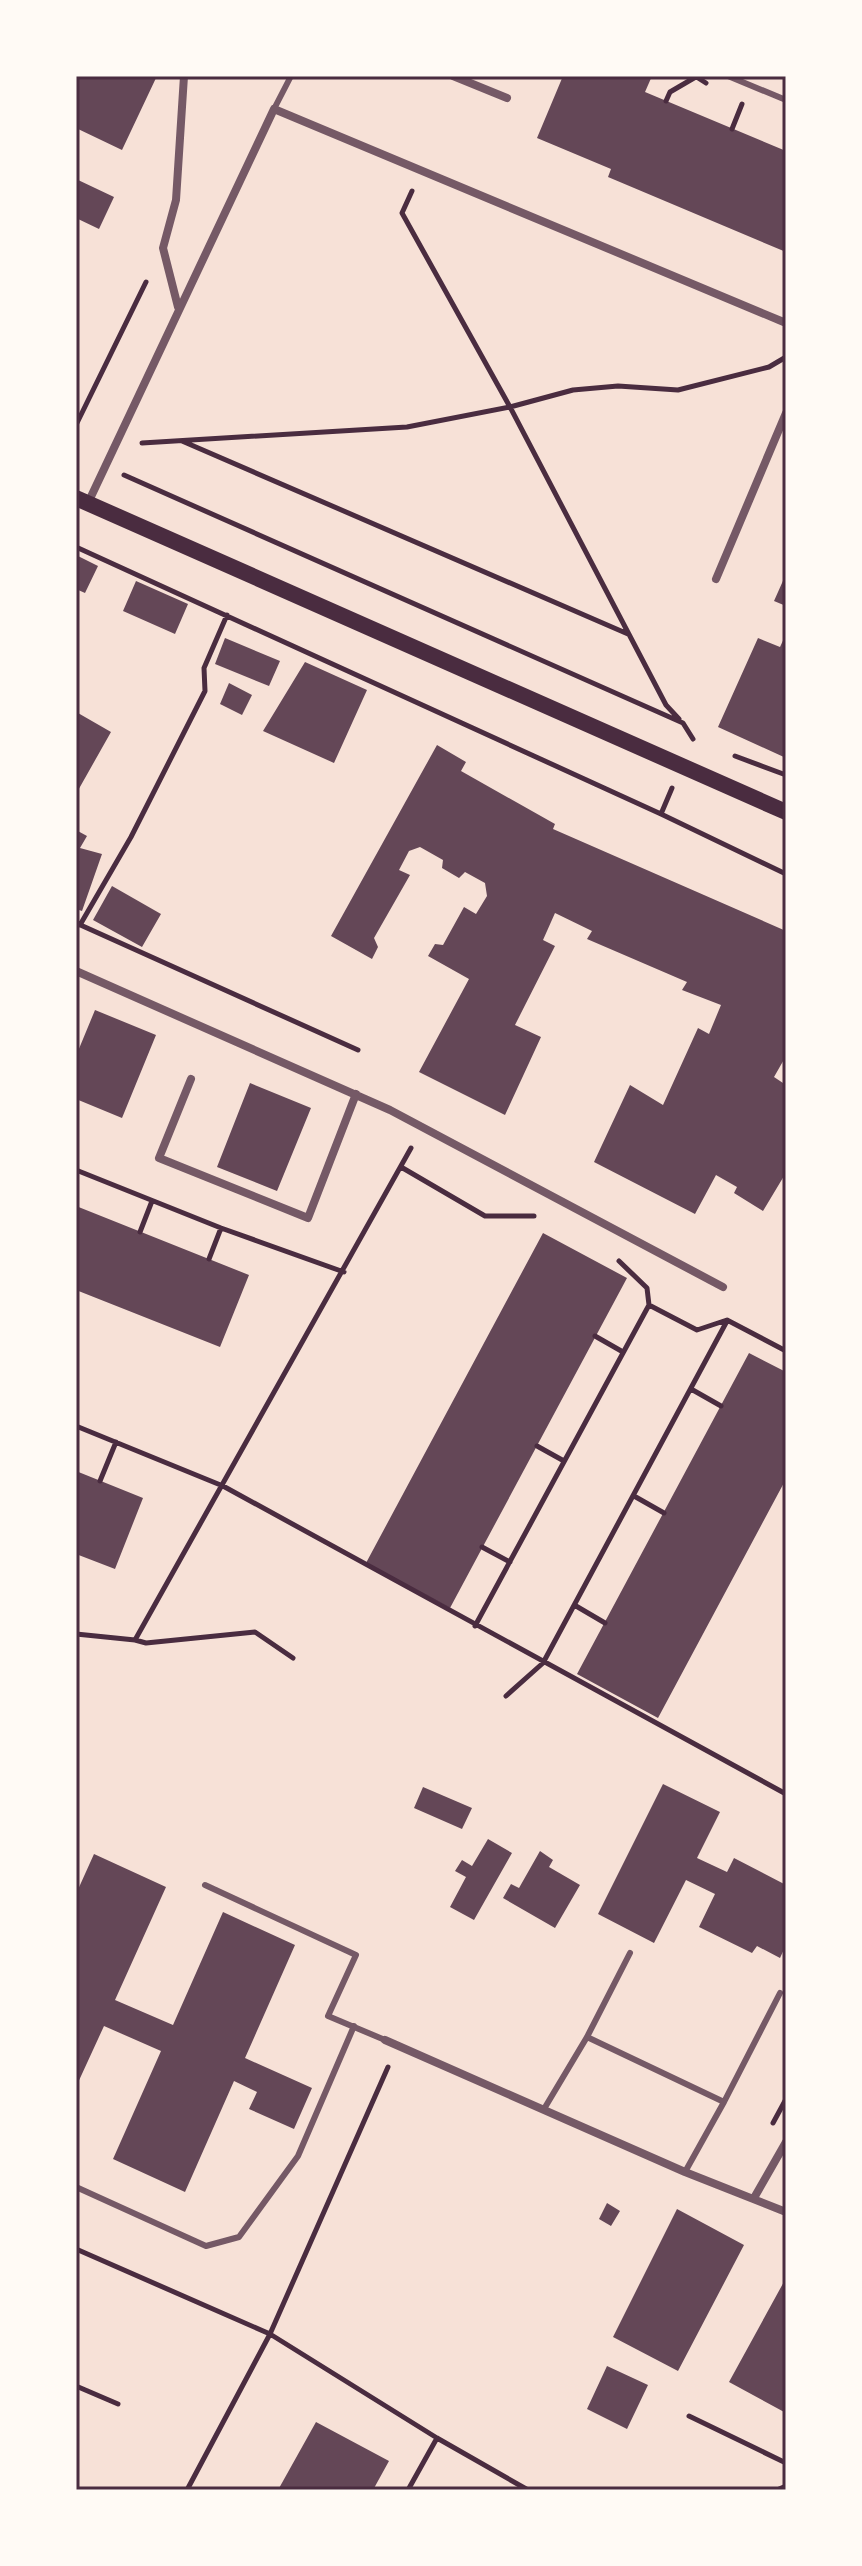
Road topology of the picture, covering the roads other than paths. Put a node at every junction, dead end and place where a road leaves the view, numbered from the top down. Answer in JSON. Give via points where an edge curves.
{"nodes":[{"id":1,"x":184,"y":76,"type":"edge"},
{"id":2,"x":291,"y":76,"type":"edge"},
{"id":3,"x":453,"y":76,"type":"edge"},
{"id":4,"x":728,"y":76,"type":"edge"},
{"id":5,"x":507,"y":98,"type":"dead end"},
{"id":6,"x":786,"y":100,"type":"edge"},
{"id":7,"x":274,"y":109,"type":"junction"},
{"id":8,"x":179,"y":307,"type":"junction"},
{"id":9,"x":786,"y":323,"type":"edge"},
{"id":10,"x":786,"y":413,"type":"edge"},
{"id":11,"x":82,"y":500,"type":"edge"},
{"id":12,"x":716,"y":579,"type":"dead end"},
{"id":13,"x":786,"y":812,"type":"edge"},
{"id":14,"x":76,"y":971,"type":"edge"},
{"id":15,"x":191,"y":1079,"type":"dead end"},
{"id":16,"x":356,"y":1094,"type":"junction"},
{"id":17,"x":723,"y":1287,"type":"dead end"},
{"id":18,"x":205,"y":1885,"type":"dead end"},
{"id":19,"x":630,"y":1953,"type":"dead end"},
{"id":20,"x":780,"y":1993,"type":"dead end"},
{"id":21,"x":354,"y":2026,"type":"junction"},
{"id":22,"x":587,"y":2037,"type":"junction"},
{"id":23,"x":385,"y":2040,"type":"joint"},
{"id":24,"x":724,"y":2102,"type":"junction"},
{"id":25,"x":544,"y":2109,"type":"junction"},
{"id":26,"x":786,"y":2142,"type":"edge"},
{"id":27,"x":685,"y":2172,"type":"junction"},
{"id":28,"x":76,"y":2187,"type":"edge"},
{"id":29,"x":754,"y":2198,"type":"junction"},
{"id":30,"x":786,"y":2212,"type":"edge"}],
"edges":[{"from":1,"to":8,"type":"street","via":[[176,200],[163,248]]},
{"from":2,"to":7,"type":"lane"},
{"from":3,"to":5,"type":"street"},
{"from":4,"to":6,"type":"lane"},
{"from":7,"to":8,"type":"street"},
{"from":7,"to":9,"type":"street"},
{"from":8,"to":11,"type":"street","via":[[105,466]]},
{"from":10,"to":12,"type":"street"},
{"from":11,"to":13,"type":"main road"},
{"from":14,"to":16,"type":"street"},
{"from":15,"to":16,"type":"street","via":[[159,1158],[308,1218]]},
{"from":16,"to":17,"type":"street"},
{"from":18,"to":21,"type":"lane","via":[[356,1955],[328,2016]]},
{"from":19,"to":22,"type":"lane"},
{"from":20,"to":24,"type":"lane"},
{"from":21,"to":23,"type":"lane"},
{"from":21,"to":28,"type":"lane","via":[[298,2156],[239,2237],[206,2246]]},
{"from":22,"to":24,"type":"lane"},
{"from":22,"to":25,"type":"lane"},
{"from":23,"to":25,"type":"street"},
{"from":24,"to":27,"type":"lane"},
{"from":25,"to":27,"type":"street"},
{"from":26,"to":29,"type":"street"},
{"from":27,"to":29,"type":"street"},
{"from":29,"to":30,"type":"street"}]}
